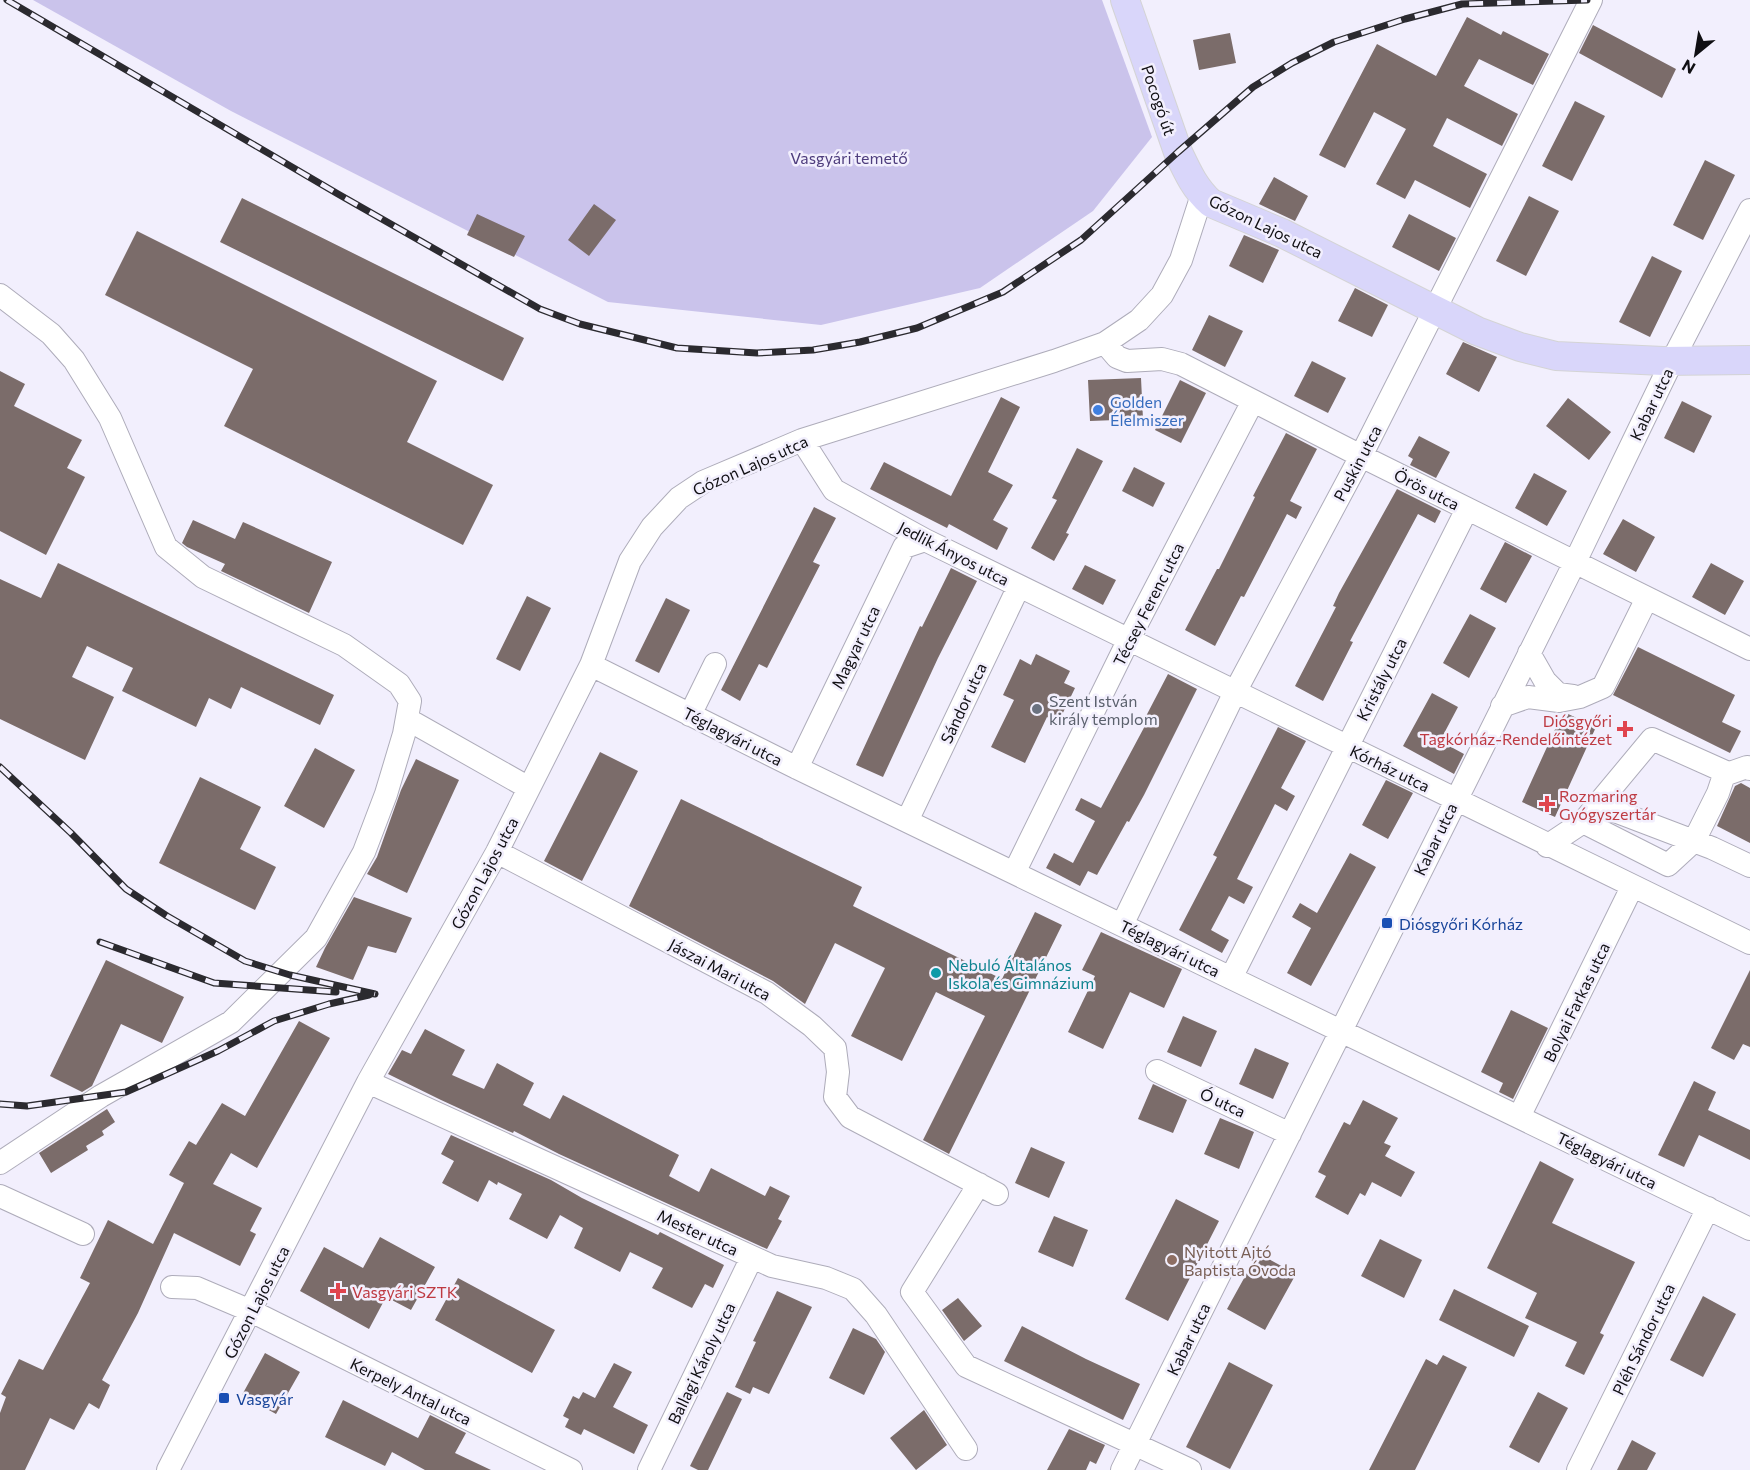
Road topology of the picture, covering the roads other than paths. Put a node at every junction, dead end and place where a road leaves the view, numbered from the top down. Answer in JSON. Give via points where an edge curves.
{"nodes":[{"id":1,"x":1125,"y":0,"type":"edge"},
{"id":2,"x":1591,"y":0,"type":"edge"},
{"id":3,"x":1203,"y":195,"type":"junction"},
{"id":4,"x":1750,"y":210,"type":"edge"},
{"id":5,"x":0,"y":295,"type":"edge"},
{"id":6,"x":1435,"y":310,"type":"junction"},
{"id":7,"x":1106,"y":343,"type":"junction"},
{"id":8,"x":1750,"y":360,"type":"edge"},
{"id":9,"x":1672,"y":361,"type":"junction"},
{"id":10,"x":1253,"y":401,"type":"junction"},
{"id":11,"x":802,"y":440,"type":"junction"},
{"id":12,"x":1361,"y":456,"type":"junction"},
{"id":13,"x":1467,"y":509,"type":"junction"},
{"id":14,"x":925,"y":540,"type":"junction"},
{"id":15,"x":1575,"y":562,"type":"junction"},
{"id":16,"x":1019,"y":586,"type":"junction"},
{"id":17,"x":1647,"y":598,"type":"junction"},
{"id":18,"x":1128,"y":639,"type":"junction"},
{"id":19,"x":1750,"y":647,"type":"edge"},
{"id":20,"x":1529,"y":654,"type":"junction"},
{"id":21,"x":715,"y":664,"type":"dead end"},
{"id":22,"x":591,"y":665,"type":"junction"},
{"id":23,"x":1236,"y":692,"type":"junction"},
{"id":24,"x":1580,"y":697,"type":"junction"},
{"id":25,"x":1502,"y":706,"type":"junction"},
{"id":26,"x":690,"y":715,"type":"junction"},
{"id":27,"x":407,"y":719,"type":"junction"},
{"id":28,"x":1347,"y":747,"type":"junction"},
{"id":29,"x":797,"y":768,"type":"junction"},
{"id":30,"x":1750,"y":769,"type":"edge"},
{"id":31,"x":1728,"y":773,"type":"junction"},
{"id":32,"x":530,"y":788,"type":"junction"},
{"id":33,"x":1455,"y":800,"type":"junction"},
{"id":34,"x":1599,"y":805,"type":"junction"},
{"id":35,"x":907,"y":821,"type":"junction"},
{"id":36,"x":1583,"y":822,"type":"junction"},
{"id":37,"x":1694,"y":841,"type":"junction"},
{"id":38,"x":1547,"y":846,"type":"junction"},
{"id":39,"x":497,"y":852,"type":"junction"},
{"id":40,"x":1750,"y":866,"type":"edge"},
{"id":41,"x":1014,"y":873,"type":"junction"},
{"id":42,"x":1632,"y":887,"type":"junction"},
{"id":43,"x":1122,"y":925,"type":"junction"},
{"id":44,"x":1750,"y":944,"type":"edge"},
{"id":45,"x":1232,"y":978,"type":"junction"},
{"id":46,"x":1341,"y":1031,"type":"junction"},
{"id":47,"x":1156,"y":1071,"type":"dead end"},
{"id":48,"x":369,"y":1082,"type":"junction"},
{"id":49,"x":1519,"y":1117,"type":"junction"},
{"id":50,"x":1290,"y":1134,"type":"junction"},
{"id":51,"x":0,"y":1163,"type":"edge"},
{"id":52,"x":0,"y":1196,"type":"edge"},
{"id":53,"x":1708,"y":1208,"type":"junction"},
{"id":54,"x":1750,"y":1229,"type":"edge"},
{"id":55,"x":82,"y":1234,"type":"dead end"},
{"id":56,"x":752,"y":1257,"type":"junction"},
{"id":57,"x":172,"y":1287,"type":"dead end"},
{"id":58,"x":251,"y":1311,"type":"junction"},
{"id":59,"x":1136,"y":1444,"type":"junction"},
{"id":60,"x":966,"y":1449,"type":"dead end"},
{"id":61,"x":168,"y":1470,"type":"edge"},
{"id":62,"x":571,"y":1470,"type":"edge"},
{"id":63,"x":649,"y":1470,"type":"edge"},
{"id":64,"x":1122,"y":1470,"type":"edge"},
{"id":65,"x":1190,"y":1470,"type":"edge"},
{"id":66,"x":1578,"y":1470,"type":"edge"}],
"edges":[{"from":1,"to":3,"type":"main road","name":"Pocogó út","via":[[1178,152]]},
{"from":2,"to":6,"type":"street","name":"Puskin utca"},
{"from":3,"to":6,"type":"main road","name":"Gózon Lajos utca","via":[[1228,211],[1282,233]]},
{"from":3,"to":7,"type":"street","name":"Gózon Lajos utca","via":[[1181,260],[1162,295],[1139,320]]},
{"from":4,"to":9,"type":"street","name":"Kabar utca"},
{"from":5,"to":27,"type":"street","via":[[51,334],[74,360],[110,418],[166,547],[203,577],[344,645],[399,684],[410,701]]},
{"from":6,"to":9,"type":"main road","name":"Gózon Lajos utca","via":[[1488,335],[1556,356]]},
{"from":6,"to":12,"type":"street","name":"Puskin utca"},
{"from":7,"to":10,"type":"street","name":"Örös utca","via":[[1117,357],[1127,361],[1162,359],[1181,364]]},
{"from":7,"to":11,"type":"street","name":"Gózon Lajos utca"},
{"from":8,"to":9,"type":"main road","name":"Gózon Lajos utca"},
{"from":9,"to":15,"type":"street","name":"Kabar utca"},
{"from":10,"to":12,"type":"street","name":"Örös utca"},
{"from":10,"to":18,"type":"street","name":"Técsey Ferenc utca"},
{"from":11,"to":14,"type":"street","name":"Jedlik Ányos utca","via":[[834,490]]},
{"from":11,"to":22,"type":"street","name":"Gózon Lajos utca","via":[[703,482],[679,498],[652,527],[630,561]]},
{"from":12,"to":13,"type":"street","name":"Örös utca"},
{"from":12,"to":23,"type":"street","name":"Puskin utca"},
{"from":13,"to":15,"type":"street","name":"Örös utca"},
{"from":13,"to":28,"type":"street","name":"Kristály utca"},
{"from":14,"to":16,"type":"street","name":"Jedlik Ányos utca"},
{"from":14,"to":29,"type":"street","name":"Magyar utca","via":[[904,547]]},
{"from":15,"to":17,"type":"street","name":"Örös utca"},
{"from":15,"to":20,"type":"street","name":"Kabar utca"},
{"from":16,"to":18,"type":"street","name":"Jedlik Ányos utca"},
{"from":16,"to":35,"type":"street","name":"Sándor utca"},
{"from":17,"to":19,"type":"street","name":"Örös utca"},
{"from":17,"to":24,"type":"street","via":[[1603,687]]},
{"from":18,"to":23,"type":"street","name":"Kórház utca"},
{"from":18,"to":41,"type":"street","name":"Técsey Ferenc utca"},
{"from":20,"to":24,"type":"street","via":[[1558,694]]},
{"from":20,"to":25,"type":"street","name":"Kabar utca"},
{"from":21,"to":26,"type":"street"},
{"from":22,"to":26,"type":"street","name":"Téglagyári utca"},
{"from":22,"to":32,"type":"street","name":"Gózon Lajos utca"},
{"from":23,"to":28,"type":"street","name":"Kórház utca"},
{"from":23,"to":43,"type":"street","name":"Puskin utca"},
{"from":24,"to":25,"type":"street","via":[[1559,701],[1528,697]]},
{"from":25,"to":33,"type":"street","name":"Kabar utca"},
{"from":26,"to":29,"type":"street","name":"Téglagyári utca"},
{"from":27,"to":32,"type":"street"},
{"from":27,"to":51,"type":"street","via":[[386,794],[364,852],[316,938],[231,1022],[101,1096]]},
{"from":28,"to":33,"type":"street","name":"Kórház utca"},
{"from":28,"to":45,"type":"street","name":"Kristály utca"},
{"from":29,"to":35,"type":"street","name":"Téglagyári utca"},
{"from":30,"to":31,"type":"street"},
{"from":31,"to":34,"type":"street","via":[[1653,739]]},
{"from":31,"to":37,"type":"street"},
{"from":32,"to":39,"type":"street","name":"Gózon Lajos utca"},
{"from":33,"to":38,"type":"street","name":"Kórház utca"},
{"from":33,"to":46,"type":"street","name":"Kabar utca"},
{"from":34,"to":36,"type":"street"},
{"from":34,"to":37,"type":"street"},
{"from":35,"to":41,"type":"street","name":"Téglagyári utca"},
{"from":36,"to":37,"type":"street","via":[[1668,865]]},
{"from":36,"to":38,"type":"street"},
{"from":37,"to":40,"type":"street"},
{"from":38,"to":42,"type":"street","name":"Kórház utca"},
{"from":39,"to":48,"type":"street","name":"Gózon Lajos utca"},
{"from":39,"to":59,"type":"street","name":"Jászai Mari utca","via":[[767,993],[835,1048],[835,1097],[850,1117],[988,1189],[912,1292],[966,1366]]},
{"from":41,"to":43,"type":"street","name":"Téglagyári utca"},
{"from":42,"to":44,"type":"street","name":"Kórház utca"},
{"from":42,"to":49,"type":"street","name":"Bolyai Farkas utca"},
{"from":43,"to":45,"type":"street","name":"Téglagyári utca"},
{"from":45,"to":46,"type":"street","name":"Téglagyári utca"},
{"from":46,"to":49,"type":"street","name":"Téglagyári utca"},
{"from":46,"to":50,"type":"street","name":"Kabar utca"},
{"from":47,"to":50,"type":"street","name":"Ó utca"},
{"from":48,"to":56,"type":"street","name":"Mester utca"},
{"from":48,"to":58,"type":"street","name":"Gózon Lajos utca"},
{"from":49,"to":53,"type":"street","name":"Téglagyári utca"},
{"from":50,"to":59,"type":"street","name":"Kabar utca"},
{"from":52,"to":55,"type":"street"},
{"from":53,"to":54,"type":"street","name":"Téglagyári utca"},
{"from":53,"to":66,"type":"street","name":"Pléh Sándor utca"},
{"from":56,"to":60,"type":"street","name":"Mester utca","via":[[853,1289],[876,1315]]},
{"from":56,"to":63,"type":"street","name":"Ballagi Károly utca"},
{"from":57,"to":58,"type":"street","name":"Kerpely Antal utca","via":[[197,1288]]},
{"from":58,"to":61,"type":"street","name":"Gózon Lajos utca"},
{"from":58,"to":62,"type":"street","name":"Kerpely Antal utca"},
{"from":59,"to":64,"type":"street","name":"Kabar utca"},
{"from":59,"to":65,"type":"street"}]}
